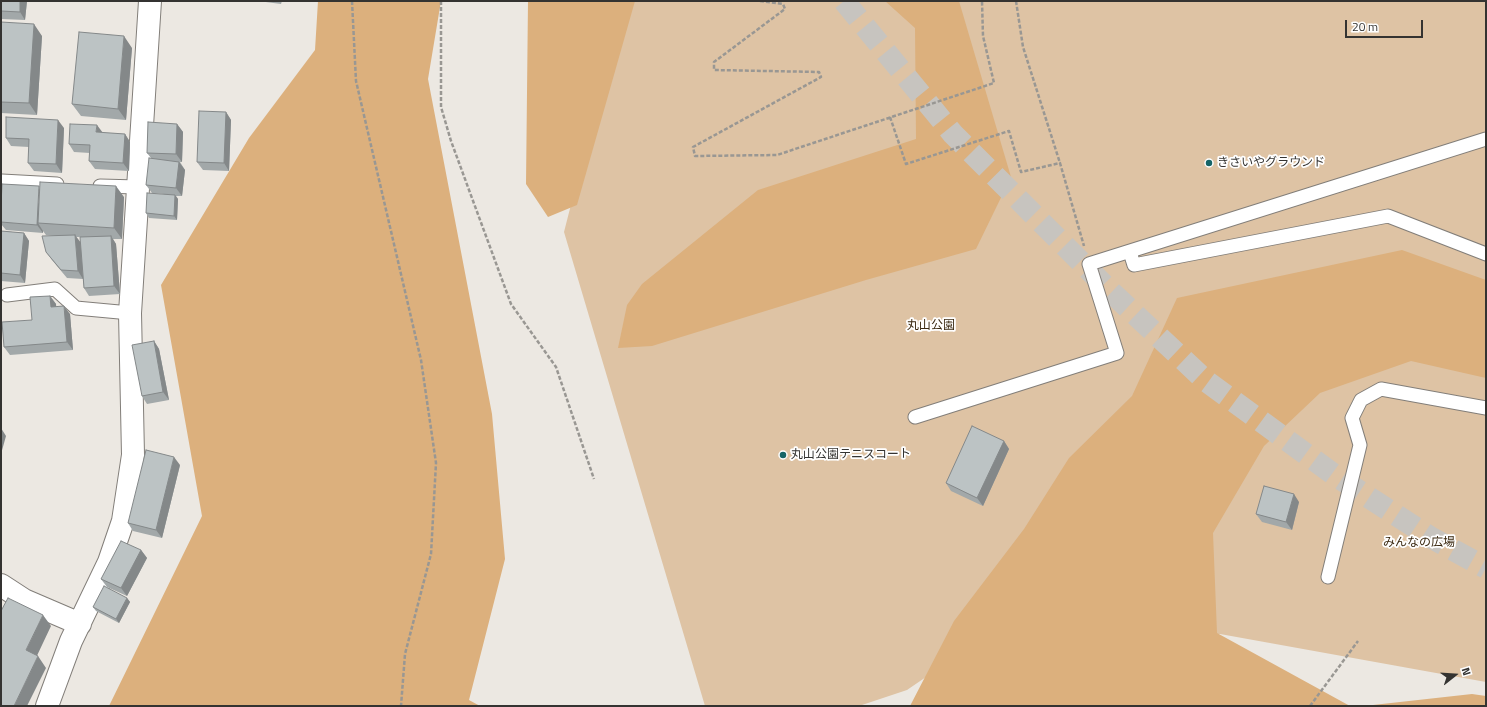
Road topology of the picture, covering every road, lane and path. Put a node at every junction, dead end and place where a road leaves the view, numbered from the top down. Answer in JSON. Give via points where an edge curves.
{"nodes":[{"id":1,"x":150,"y":1,"type":"edge"},
{"id":2,"x":352,"y":1,"type":"edge"},
{"id":3,"x":441,"y":1,"type":"edge"},
{"id":4,"x":760,"y":1,"type":"edge"},
{"id":5,"x":982,"y":1,"type":"edge"},
{"id":6,"x":1016,"y":1,"type":"edge"},
{"id":7,"x":890,"y":117,"type":"junction"},
{"id":8,"x":1486,"y":139,"type":"edge"},
{"id":9,"x":1060,"y":163,"type":"junction"},
{"id":10,"x":2,"y":181,"type":"dead end"},
{"id":11,"x":70,"y":184,"type":"edge"},
{"id":12,"x":85,"y":185,"type":"edge"},
{"id":13,"x":138,"y":187,"type":"junction"},
{"id":14,"x":1130,"y":252,"type":"junction"},
{"id":15,"x":1486,"y":254,"type":"edge"},
{"id":16,"x":1090,"y":264,"type":"junction"},
{"id":17,"x":6,"y":296,"type":"dead end"},
{"id":18,"x":130,"y":313,"type":"junction"},
{"id":19,"x":1486,"y":408,"type":"edge"},
{"id":20,"x":915,"y":417,"type":"dead end"},
{"id":21,"x":594,"y":479,"type":"dead end"},
{"id":22,"x":1328,"y":577,"type":"dead end"},
{"id":23,"x":1,"y":585,"type":"edge"},
{"id":24,"x":80,"y":624,"type":"junction"},
{"id":25,"x":1358,"y":641,"type":"dead end"},
{"id":26,"x":47,"y":706,"type":"edge"},
{"id":27,"x":401,"y":706,"type":"edge"},
{"id":28,"x":1310,"y":706,"type":"edge"}],
"edges":[{"from":1,"to":13,"type":"street"},
{"from":2,"to":27,"type":"path","via":[[356,81],[420,360],[436,463],[431,554],[405,654]]},
{"from":3,"to":21,"type":"path","via":[[441,107],[451,141],[512,304],[556,367]]},
{"from":4,"to":7,"type":"path","via":[[783,4],[785,9],[714,62],[714,70],[820,72],[821,77],[693,147],[695,156],[777,155]]},
{"from":5,"to":7,"type":"path","via":[[983,36],[994,83]]},
{"from":6,"to":9,"type":"path","via":[[1023,47]]},
{"from":7,"to":9,"type":"path","via":[[906,164],[1009,131],[1021,172]]},
{"from":8,"to":14,"type":"lane"},
{"from":9,"to":16,"type":"path"},
{"from":10,"to":11,"type":"lane"},
{"from":12,"to":13,"type":"lane"},
{"from":13,"to":18,"type":"street"},
{"from":14,"to":15,"type":"lane","via":[[1134,265],[1388,216]]},
{"from":14,"to":16,"type":"lane"},
{"from":16,"to":20,"type":"lane","via":[[1117,353]]},
{"from":17,"to":18,"type":"lane","via":[[56,289],[76,308]]},
{"from":18,"to":24,"type":"street","via":[[133,455],[123,521],[109,562]]},
{"from":19,"to":22,"type":"lane","via":[[1381,389],[1361,400],[1352,418],[1360,445]]},
{"from":23,"to":24,"type":"street","via":[[24,600]]},
{"from":24,"to":26,"type":"street","via":[[71,641]]},
{"from":25,"to":28,"type":"path"}]}
